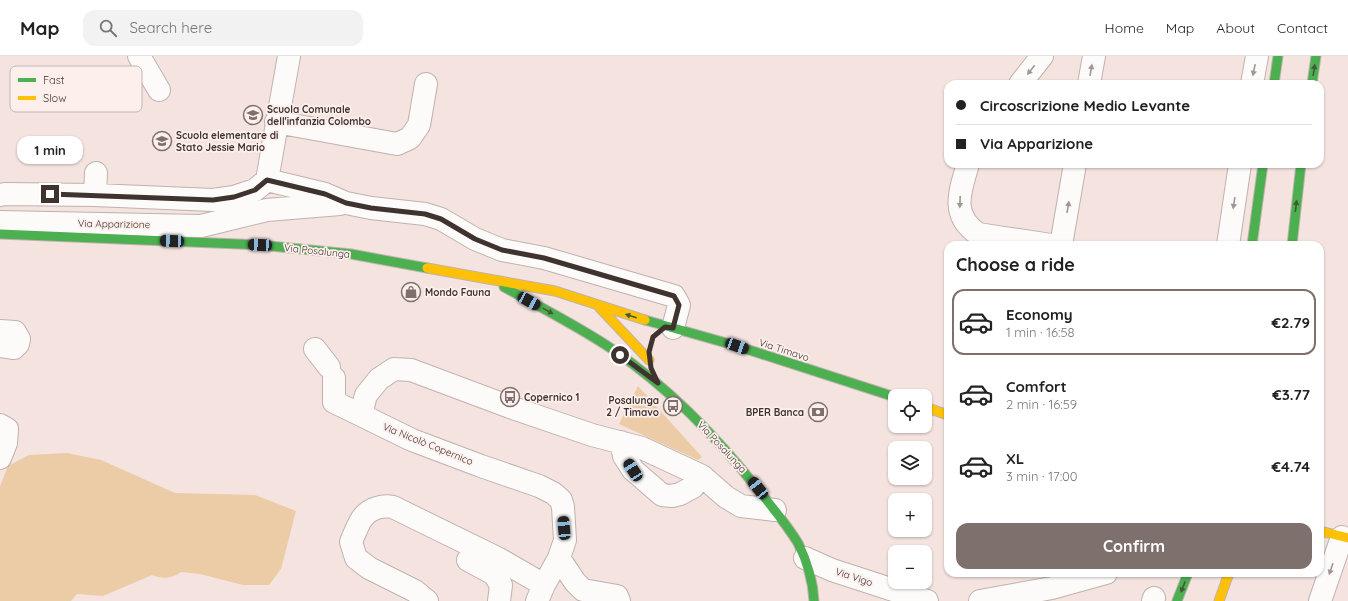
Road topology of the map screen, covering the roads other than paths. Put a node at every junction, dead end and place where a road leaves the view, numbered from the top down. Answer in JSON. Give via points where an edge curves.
{"nodes":[{"id":1,"x":139,"y":56,"type":"edge"},
{"id":2,"x":289,"y":56,"type":"edge"},
{"id":3,"x":1042,"y":56,"type":"edge"},
{"id":4,"x":1094,"y":56,"type":"edge"},
{"id":5,"x":1257,"y":56,"type":"edge"},
{"id":6,"x":1278,"y":56,"type":"edge"},
{"id":7,"x":1316,"y":56,"type":"edge"},
{"id":8,"x":1023,"y":80,"type":"edge"},
{"id":9,"x":1090,"y":80,"type":"edge"},
{"id":10,"x":1253,"y":80,"type":"edge"},
{"id":11,"x":1275,"y":80,"type":"edge"},
{"id":12,"x":1313,"y":80,"type":"edge"},
{"id":13,"x":426,"y":84,"type":"dead end"},
{"id":14,"x":159,"y":90,"type":"dead end"},
{"id":15,"x":276,"y":122,"type":"junction"},
{"id":16,"x":967,"y":168,"type":"edge"},
{"id":17,"x":1074,"y":168,"type":"edge"},
{"id":18,"x":1239,"y":168,"type":"edge"},
{"id":19,"x":1262,"y":168,"type":"edge"},
{"id":20,"x":1301,"y":168,"type":"edge"},
{"id":21,"x":96,"y":173,"type":"dead end"},
{"id":22,"x":267,"y":180,"type":"junction"},
{"id":23,"x":0,"y":195,"type":"edge"},
{"id":24,"x":95,"y":195,"type":"junction"},
{"id":25,"x":346,"y":203,"type":"junction"},
{"id":26,"x":0,"y":222,"type":"edge"},
{"id":27,"x":0,"y":234,"type":"edge"},
{"id":28,"x":1024,"y":241,"type":"edge"},
{"id":29,"x":1062,"y":241,"type":"edge"},
{"id":30,"x":1229,"y":241,"type":"edge"},
{"id":31,"x":1253,"y":241,"type":"edge"},
{"id":32,"x":1292,"y":241,"type":"edge"},
{"id":33,"x":489,"y":279,"type":"junction"},
{"id":34,"x":598,"y":306,"type":"junction"},
{"id":35,"x":0,"y":330,"type":"edge"},
{"id":36,"x":661,"y":330,"type":"junction"},
{"id":37,"x":651,"y":345,"type":"dead end"},
{"id":38,"x":0,"y":346,"type":"edge"},
{"id":39,"x":315,"y":349,"type":"dead end"},
{"id":40,"x":649,"y":360,"type":"junction"},
{"id":41,"x":658,"y":383,"type":"junction"},
{"id":42,"x":888,"y":395,"type":"edge"},
{"id":43,"x":932,"y":409,"type":"edge"},
{"id":44,"x":944,"y":414,"type":"edge"},
{"id":45,"x":360,"y":415,"type":"junction"},
{"id":46,"x":0,"y":425,"type":"edge"},
{"id":47,"x":621,"y":442,"type":"junction"},
{"id":48,"x":0,"y":458,"type":"edge"},
{"id":49,"x":693,"y":486,"type":"dead end"},
{"id":50,"x":401,"y":510,"type":"junction"},
{"id":51,"x":775,"y":510,"type":"junction"},
{"id":52,"x":1324,"y":532,"type":"edge"},
{"id":53,"x":1345,"y":537,"type":"edge"},
{"id":54,"x":559,"y":558,"type":"junction"},
{"id":55,"x":805,"y":558,"type":"junction"},
{"id":56,"x":1092,"y":577,"type":"edge"},
{"id":57,"x":1186,"y":577,"type":"edge"},
{"id":58,"x":1228,"y":577,"type":"edge"},
{"id":59,"x":540,"y":593,"type":"edge"},
{"id":60,"x":987,"y":600,"type":"edge"},
{"id":61,"x":427,"y":601,"type":"edge"},
{"id":62,"x":499,"y":601,"type":"edge"},
{"id":63,"x":619,"y":601,"type":"edge"},
{"id":64,"x":814,"y":601,"type":"edge"},
{"id":65,"x":927,"y":601,"type":"edge"},
{"id":66,"x":1177,"y":601,"type":"edge"},
{"id":67,"x":1219,"y":601,"type":"edge"},
{"id":68,"x":1320,"y":601,"type":"edge"}],
"edges":[{"from":1,"to":14,"type":"street"},
{"from":2,"to":15,"type":"street"},
{"from":3,"to":8,"type":"street","one_way":true},
{"from":9,"to":4,"type":"street","one_way":true},
{"from":5,"to":10,"type":"street","one_way":true},
{"from":6,"to":11,"type":"main road"},
{"from":12,"to":7,"type":"main road","one_way":true},
{"from":13,"to":15,"type":"street","via":[[419,125],[410,138],[397,144]]},
{"from":15,"to":22,"type":"street"},
{"from":16,"to":28,"type":"street","one_way":true,"via":[[959,205],[970,229],[978,234]]},
{"from":29,"to":17,"type":"street","one_way":true},
{"from":18,"to":30,"type":"street","one_way":true},
{"from":19,"to":31,"type":"main road"},
{"from":32,"to":20,"type":"main road","one_way":true},
{"from":21,"to":24,"type":"street"},
{"from":22,"to":24,"type":"street","via":[[255,190],[213,200]]},
{"from":22,"to":25,"type":"street","name":"Via Apparizione","via":[[325,194]]},
{"from":23,"to":24,"type":"street"},
{"from":25,"to":26,"type":"street","name":"Via Apparizione","via":[[267,210],[201,226]]},
{"from":25,"to":36,"type":"street","name":"Via Apparizione","via":[[425,214],[441,219],[475,239],[502,250],[544,258],[674,296],[679,305]]},
{"from":27,"to":33,"type":"main road","name":"Via Posalunga","via":[[260,245],[350,254]]},
{"from":33,"to":34,"type":"main road","name":"Via Posalunga","via":[[555,291]]},
{"from":33,"to":41,"type":"main road","name":"Via Posalunga","one_way":true,"via":[[596,338]]},
{"from":36,"to":34,"type":"main road","name":"Via Posalunga","one_way":true},
{"from":34,"to":40,"type":"main road","name":"Via Posalunga"},
{"from":35,"to":38,"type":"street","via":[[15,332],[19,339],[14,348]]},
{"from":36,"to":42,"type":"main road","name":"Via Timavo","via":[[737,346]]},
{"from":37,"to":40,"type":"main road","name":"Via Posalunga"},
{"from":39,"to":45,"type":"street","name":"Via Nicolò Copernico","via":[[332,372],[334,402]]},
{"from":40,"to":41,"type":"main road","name":"Via Posalunga"},
{"from":41,"to":51,"type":"main road","name":"Via Posalunga","via":[[728,452]]},
{"from":43,"to":44,"type":"main road"},
{"from":45,"to":47,"type":"street","via":[[366,395],[379,379],[394,369],[411,370],[510,407]]},
{"from":45,"to":54,"type":"street","name":"Via Nicolò Copernico","via":[[412,440],[553,493],[561,500],[563,507],[565,540]]},
{"from":46,"to":48,"type":"street","via":[[7,429],[6,443]]},
{"from":47,"to":49,"type":"street","via":[[624,456],[633,470],[662,495],[680,494]]},
{"from":47,"to":51,"type":"street","via":[[642,448],[702,476],[726,497],[742,506]]},
{"from":50,"to":59,"type":"street","name":"Via Nicolò Copernico","via":[[499,559]]},
{"from":50,"to":61,"type":"street","name":"Via Nicolò Copernico","via":[[384,505],[372,510],[363,516],[351,542],[356,558],[369,568],[415,591]]},
{"from":50,"to":62,"type":"street","via":[[402,525],[494,574],[501,585]]},
{"from":51,"to":55,"type":"main road","name":"Via Posalunga"},
{"from":52,"to":53,"type":"main road"},
{"from":53,"to":68,"type":"street","one_way":true},
{"from":54,"to":59,"type":"street","name":"Via Nicolò Copernico"},
{"from":54,"to":63,"type":"street","via":[[583,590],[616,596]]},
{"from":55,"to":64,"type":"main road","name":"Via Posalunga","via":[[813,582]]},
{"from":55,"to":65,"type":"street","name":"Via Vigo","via":[[832,570]]},
{"from":56,"to":60,"type":"street","via":[[1052,588]]},
{"from":57,"to":66,"type":"main road","one_way":true},
{"from":58,"to":67,"type":"main road"}]}
